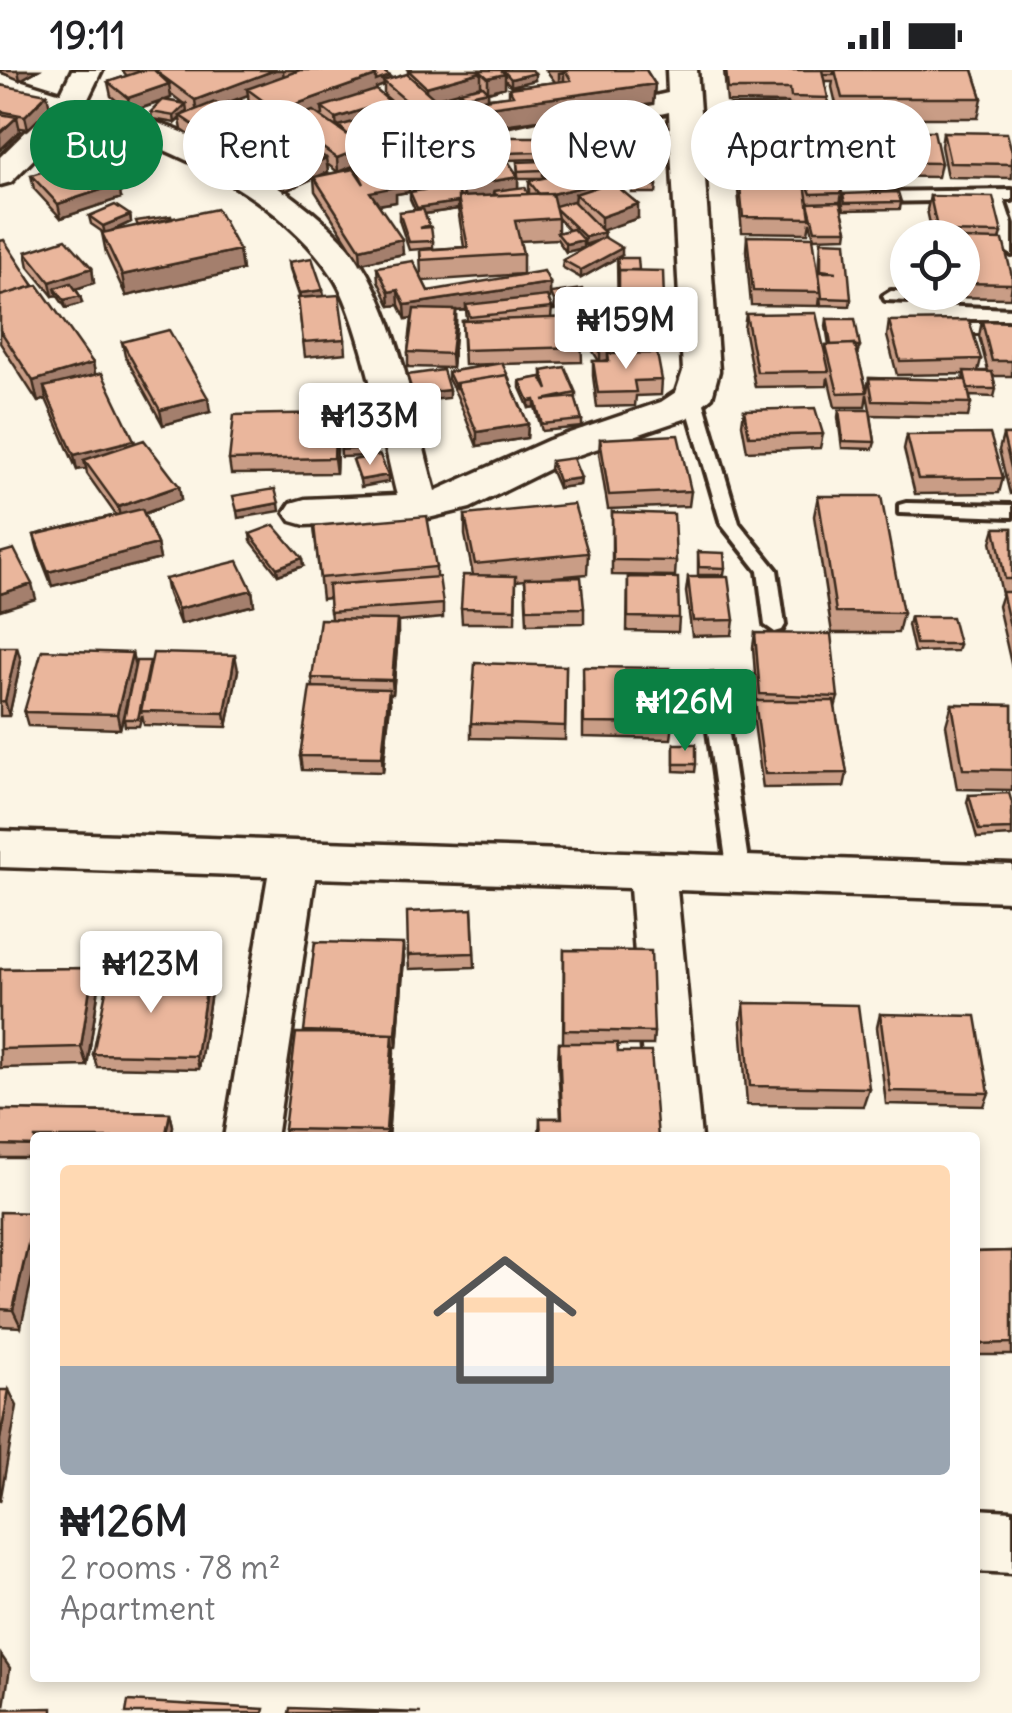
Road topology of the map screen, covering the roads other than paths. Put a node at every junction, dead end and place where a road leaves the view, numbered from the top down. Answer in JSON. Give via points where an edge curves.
{"nodes":[{"id":1,"x":87,"y":70,"type":"edge"},
{"id":2,"x":0,"y":83,"type":"edge"},
{"id":3,"x":683,"y":84,"type":"edge"},
{"id":4,"x":54,"y":100,"type":"edge"},
{"id":5,"x":72,"y":100,"type":"edge"},
{"id":6,"x":183,"y":128,"type":"edge"},
{"id":7,"x":163,"y":135,"type":"edge"},
{"id":8,"x":166,"y":136,"type":"junction"},
{"id":9,"x":30,"y":146,"type":"edge"},
{"id":10,"x":0,"y":176,"type":"edge"},
{"id":11,"x":342,"y":178,"type":"edge"},
{"id":12,"x":300,"y":190,"type":"edge"},
{"id":13,"x":1004,"y":195,"type":"edge"},
{"id":14,"x":878,"y":196,"type":"edge"},
{"id":15,"x":273,"y":198,"type":"junction"},
{"id":16,"x":1012,"y":250,"type":"edge"},
{"id":17,"x":980,"y":299,"type":"edge"},
{"id":18,"x":1012,"y":300,"type":"edge"},
{"id":19,"x":915,"y":327,"type":"edge"},
{"id":20,"x":1012,"y":328,"type":"edge"},
{"id":21,"x":694,"y":397,"type":"junction"},
{"id":22,"x":420,"y":507,"type":"junction"},
{"id":23,"x":906,"y":509,"type":"dead end"},
{"id":24,"x":1012,"y":511,"type":"edge"},
{"id":25,"x":305,"y":512,"type":"dead end"},
{"id":26,"x":775,"y":624,"type":"dead end"},
{"id":27,"x":710,"y":680,"type":"dead end"},
{"id":28,"x":0,"y":849,"type":"edge"},
{"id":29,"x":294,"y":859,"type":"junction"},
{"id":30,"x":652,"y":871,"type":"junction"},
{"id":31,"x":738,"y":874,"type":"junction"},
{"id":32,"x":1011,"y":889,"type":"edge"},
{"id":33,"x":251,"y":1132,"type":"edge"},
{"id":34,"x":674,"y":1132,"type":"edge"},
{"id":35,"x":980,"y":1540,"type":"edge"},
{"id":36,"x":1012,"y":1542,"type":"edge"}],
"edges":[{"from":1,"to":5,"type":"street"},
{"from":2,"to":4,"type":"street"},
{"from":3,"to":11,"type":"street"},
{"from":3,"to":21,"type":"street","via":[[701,371]]},
{"from":6,"to":8,"type":"street"},
{"from":7,"to":8,"type":"street"},
{"from":8,"to":15,"type":"street","via":[[225,160]]},
{"from":9,"to":10,"type":"street"},
{"from":12,"to":15,"type":"street"},
{"from":13,"to":14,"type":"lane"},
{"from":13,"to":16,"type":"lane"},
{"from":15,"to":22,"type":"street","via":[[350,274]]},
{"from":17,"to":18,"type":"lane"},
{"from":19,"to":20,"type":"lane"},
{"from":21,"to":22,"type":"street","via":[[562,448],[456,499]]},
{"from":21,"to":26,"type":"lane","via":[[730,524],[767,570]]},
{"from":22,"to":25,"type":"street"},
{"from":23,"to":24,"type":"lane"},
{"from":27,"to":31,"type":"lane"},
{"from":28,"to":29,"type":"street"},
{"from":29,"to":30,"type":"street"},
{"from":29,"to":33,"type":"street"},
{"from":30,"to":31,"type":"street"},
{"from":30,"to":34,"type":"street"},
{"from":31,"to":32,"type":"street"},
{"from":35,"to":36,"type":"street"}]}
